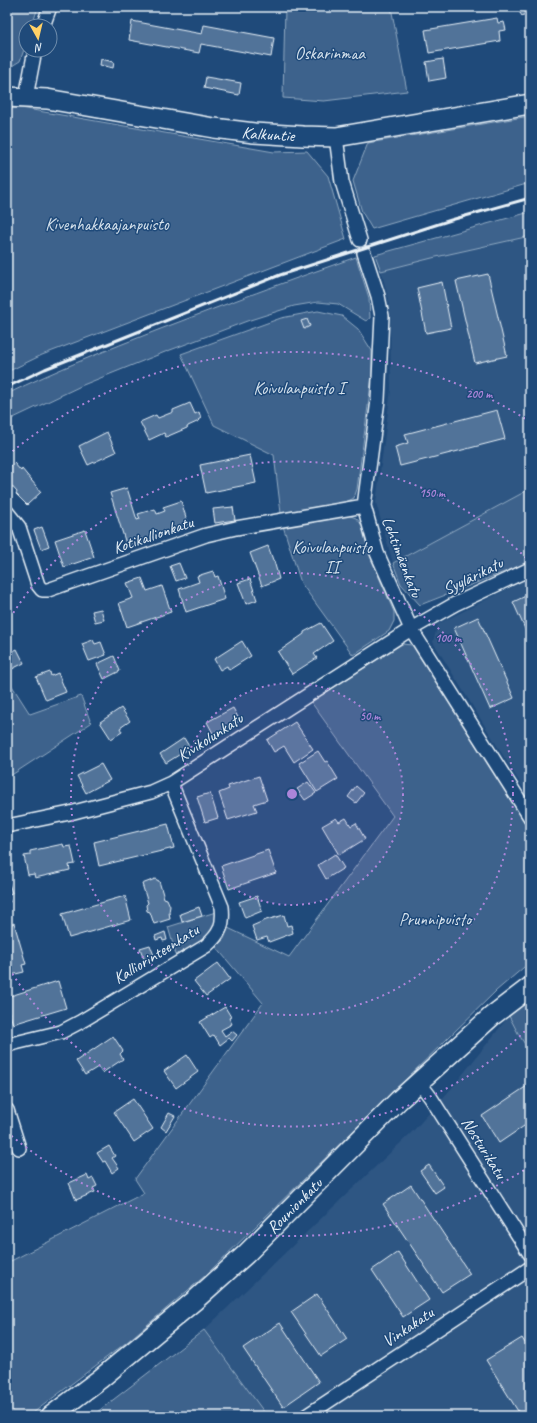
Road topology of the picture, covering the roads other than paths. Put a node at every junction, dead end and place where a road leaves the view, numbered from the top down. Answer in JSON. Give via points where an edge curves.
{"nodes":[{"id":1,"x":50,"y":7,"type":"edge"},
{"id":2,"x":46,"y":18,"type":"edge"},
{"id":3,"x":33,"y":58,"type":"edge"},
{"id":4,"x":7,"y":97,"type":"edge"},
{"id":5,"x":26,"y":97,"type":"junction"},
{"id":6,"x":530,"y":104,"type":"edge"},
{"id":7,"x":336,"y":137,"type":"junction"},
{"id":8,"x":360,"y":240,"type":"dead end"},
{"id":9,"x":364,"y":253,"type":"dead end"},
{"id":10,"x":364,"y":506,"type":"junction"},
{"id":11,"x":7,"y":512,"type":"edge"},
{"id":12,"x":530,"y":568,"type":"edge"},
{"id":13,"x":411,"y":629,"type":"junction"},
{"id":14,"x":171,"y":783,"type":"junction"},
{"id":15,"x":530,"y":817,"type":"edge"},
{"id":16,"x":7,"y":826,"type":"edge"},
{"id":17,"x":530,"y":987,"type":"edge"},
{"id":18,"x":7,"y":1045,"type":"edge"},
{"id":19,"x":419,"y":1082,"type":"junction"},
{"id":20,"x":7,"y":1110,"type":"edge"},
{"id":21,"x":19,"y":1148,"type":"dead end"},
{"id":22,"x":530,"y":1254,"type":"edge"},
{"id":23,"x":530,"y":1268,"type":"edge"},
{"id":24,"x":51,"y":1416,"type":"edge"},
{"id":25,"x":306,"y":1416,"type":"edge"}],
"edges":[{"from":1,"to":2,"type":"street"},
{"from":3,"to":5,"type":"street"},
{"from":4,"to":5,"type":"main road","name":"Kalkuntie"},
{"from":5,"to":7,"type":"main road","name":"Kalkuntie","via":[[214,128],[254,133]]},
{"from":6,"to":7,"type":"main road","name":"Kalkuntie"},
{"from":7,"to":8,"type":"street","via":[[342,182]]},
{"from":9,"to":10,"type":"street","name":"Lehtimäenkatu","via":[[382,316],[378,400]]},
{"from":10,"to":11,"type":"street","name":"Kotikallionkatu","via":[[206,535],[48,590],[42,590],[38,585],[19,527]]},
{"from":10,"to":13,"type":"street","name":"Lehtimäenkatu","via":[[377,554]]},
{"from":12,"to":13,"type":"street","name":"Syylärikatu","via":[[455,604]]},
{"from":13,"to":14,"type":"street","name":"Kivikolunkatu"},
{"from":13,"to":15,"type":"street","name":"Lehtimäenkatu"},
{"from":14,"to":16,"type":"street","name":"Kivikolunkatu","via":[[144,794]]},
{"from":14,"to":18,"type":"street","name":"Kalliorinteenkatu","via":[[222,907],[223,917],[215,938],[206,946],[67,1029]]},
{"from":17,"to":19,"type":"main road","name":"Rounionkatu","via":[[492,1016]]},
{"from":19,"to":22,"type":"street","name":"Nosturikatu"},
{"from":19,"to":24,"type":"main road","name":"Rounionkatu","via":[[246,1254],[194,1301]]},
{"from":20,"to":21,"type":"street"},
{"from":23,"to":25,"type":"street","name":"Vinkakatu"}]}
